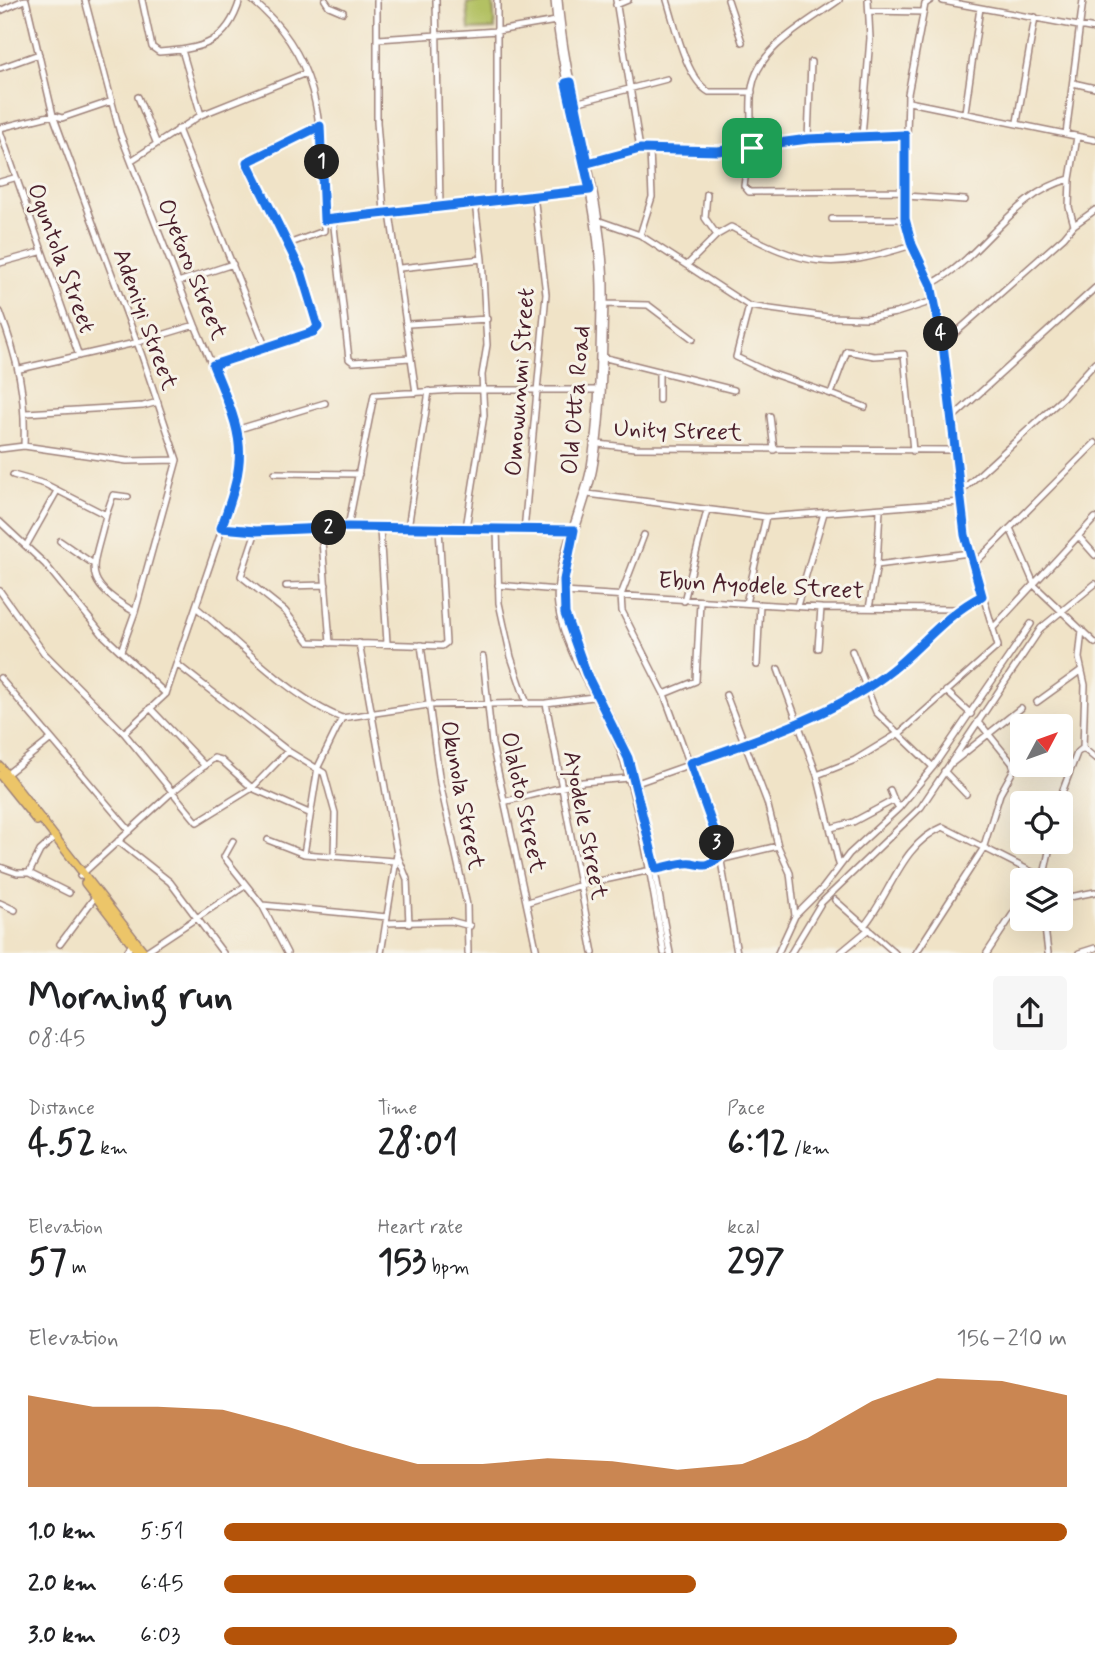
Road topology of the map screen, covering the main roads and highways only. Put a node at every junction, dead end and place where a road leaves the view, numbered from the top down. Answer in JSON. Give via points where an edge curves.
{"nodes":[{"id":1,"x":0,"y":766,"type":"edge"},
{"id":2,"x":2,"y":778,"type":"edge"},
{"id":3,"x":82,"y":875,"type":"junction"},
{"id":4,"x":145,"y":952,"type":"edge"},
{"id":5,"x":139,"y":953,"type":"edge"}],
"edges":[{"from":1,"to":2,"type":"main road"},
{"from":2,"to":3,"type":"main road"},
{"from":2,"to":3,"type":"main road"},
{"from":3,"to":4,"type":"main road"},
{"from":3,"to":5,"type":"main road"}]}
